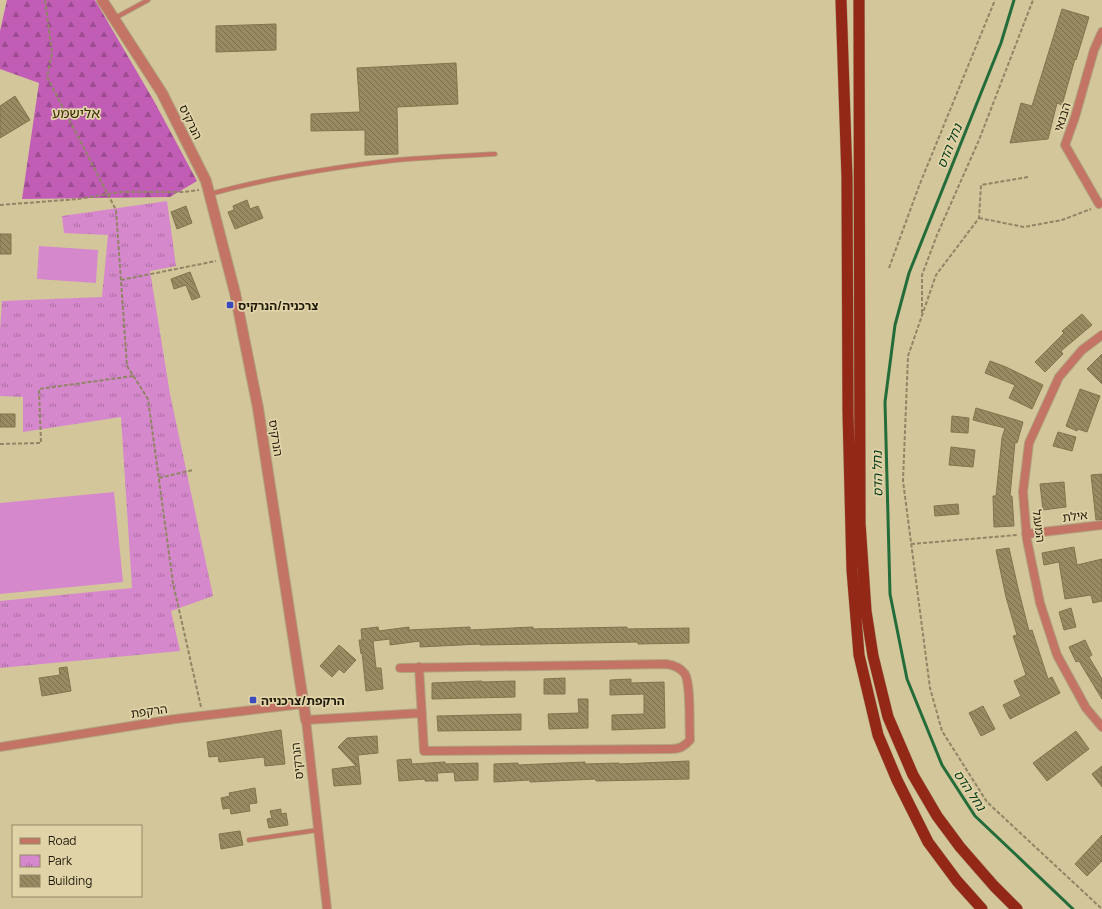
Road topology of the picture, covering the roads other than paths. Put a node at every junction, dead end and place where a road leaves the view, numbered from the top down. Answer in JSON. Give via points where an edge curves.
{"nodes":[{"id":1,"x":102,"y":0,"type":"edge"},
{"id":2,"x":148,"y":0,"type":"edge"},
{"id":3,"x":841,"y":0,"type":"edge"},
{"id":4,"x":859,"y":0,"type":"edge"},
{"id":5,"x":113,"y":19,"type":"junction"},
{"id":6,"x":1102,"y":32,"type":"edge"},
{"id":7,"x":495,"y":154,"type":"dead end"},
{"id":8,"x":208,"y":191,"type":"junction"},
{"id":9,"x":1099,"y":204,"type":"road end"},
{"id":10,"x":1102,"y":335,"type":"edge"},
{"id":11,"x":1102,"y":525,"type":"edge"},
{"id":12,"x":1026,"y":534,"type":"junction"},
{"id":13,"x":400,"y":668,"type":"dead end"},
{"id":14,"x":419,"y":668,"type":"junction"},
{"id":15,"x":303,"y":704,"type":"junction"},
{"id":16,"x":422,"y":713,"type":"junction"},
{"id":17,"x":306,"y":720,"type":"junction"},
{"id":18,"x":1102,"y":727,"type":"edge"},
{"id":19,"x":0,"y":747,"type":"edge"},
{"id":20,"x":318,"y":830,"type":"junction"},
{"id":21,"x":249,"y":840,"type":"dead end"},
{"id":22,"x":327,"y":909,"type":"edge"},
{"id":23,"x":982,"y":909,"type":"edge"},
{"id":24,"x":1017,"y":909,"type":"edge"}],
"edges":[{"from":1,"to":5,"type":"street","name":"הנרקיס"},
{"from":2,"to":5,"type":"lane"},
{"from":3,"to":23,"type":"highway","via":[[847,177],[852,570],[859,655],[878,735],[897,780],[928,842]]},
{"from":4,"to":24,"type":"highway","via":[[860,523],[866,612],[873,656],[888,718],[913,775],[937,816],[960,847]]},
{"from":5,"to":8,"type":"street","name":"הנרקיס","via":[[162,93],[206,181]]},
{"from":6,"to":9,"type":"street","name":"הבנאי","via":[[1094,50],[1065,145]]},
{"from":7,"to":8,"type":"lane","via":[[398,160],[340,167]]},
{"from":8,"to":15,"type":"street","name":"הנרקיס","via":[[235,293],[258,408]]},
{"from":10,"to":12,"type":"street","name":"המעגל","via":[[1082,350],[1059,377],[1029,444],[1023,492]]},
{"from":11,"to":12,"type":"street","name":"אילת"},
{"from":12,"to":18,"type":"street","name":"המעגל","via":[[1040,603],[1056,655],[1086,708]]},
{"from":13,"to":14,"type":"street"},
{"from":14,"to":16,"type":"street"},
{"from":14,"to":16,"type":"street","via":[[674,665],[680,669],[687,681],[690,740],[678,749],[424,751]]},
{"from":15,"to":17,"type":"street","name":"הנרקיס"},
{"from":15,"to":19,"type":"street","name":"הרקפת","via":[[85,732]]},
{"from":16,"to":17,"type":"street"},
{"from":17,"to":20,"type":"street","name":"הנרקיס"},
{"from":20,"to":21,"type":"lane"},
{"from":20,"to":22,"type":"street","name":"הנרקיס"}]}
